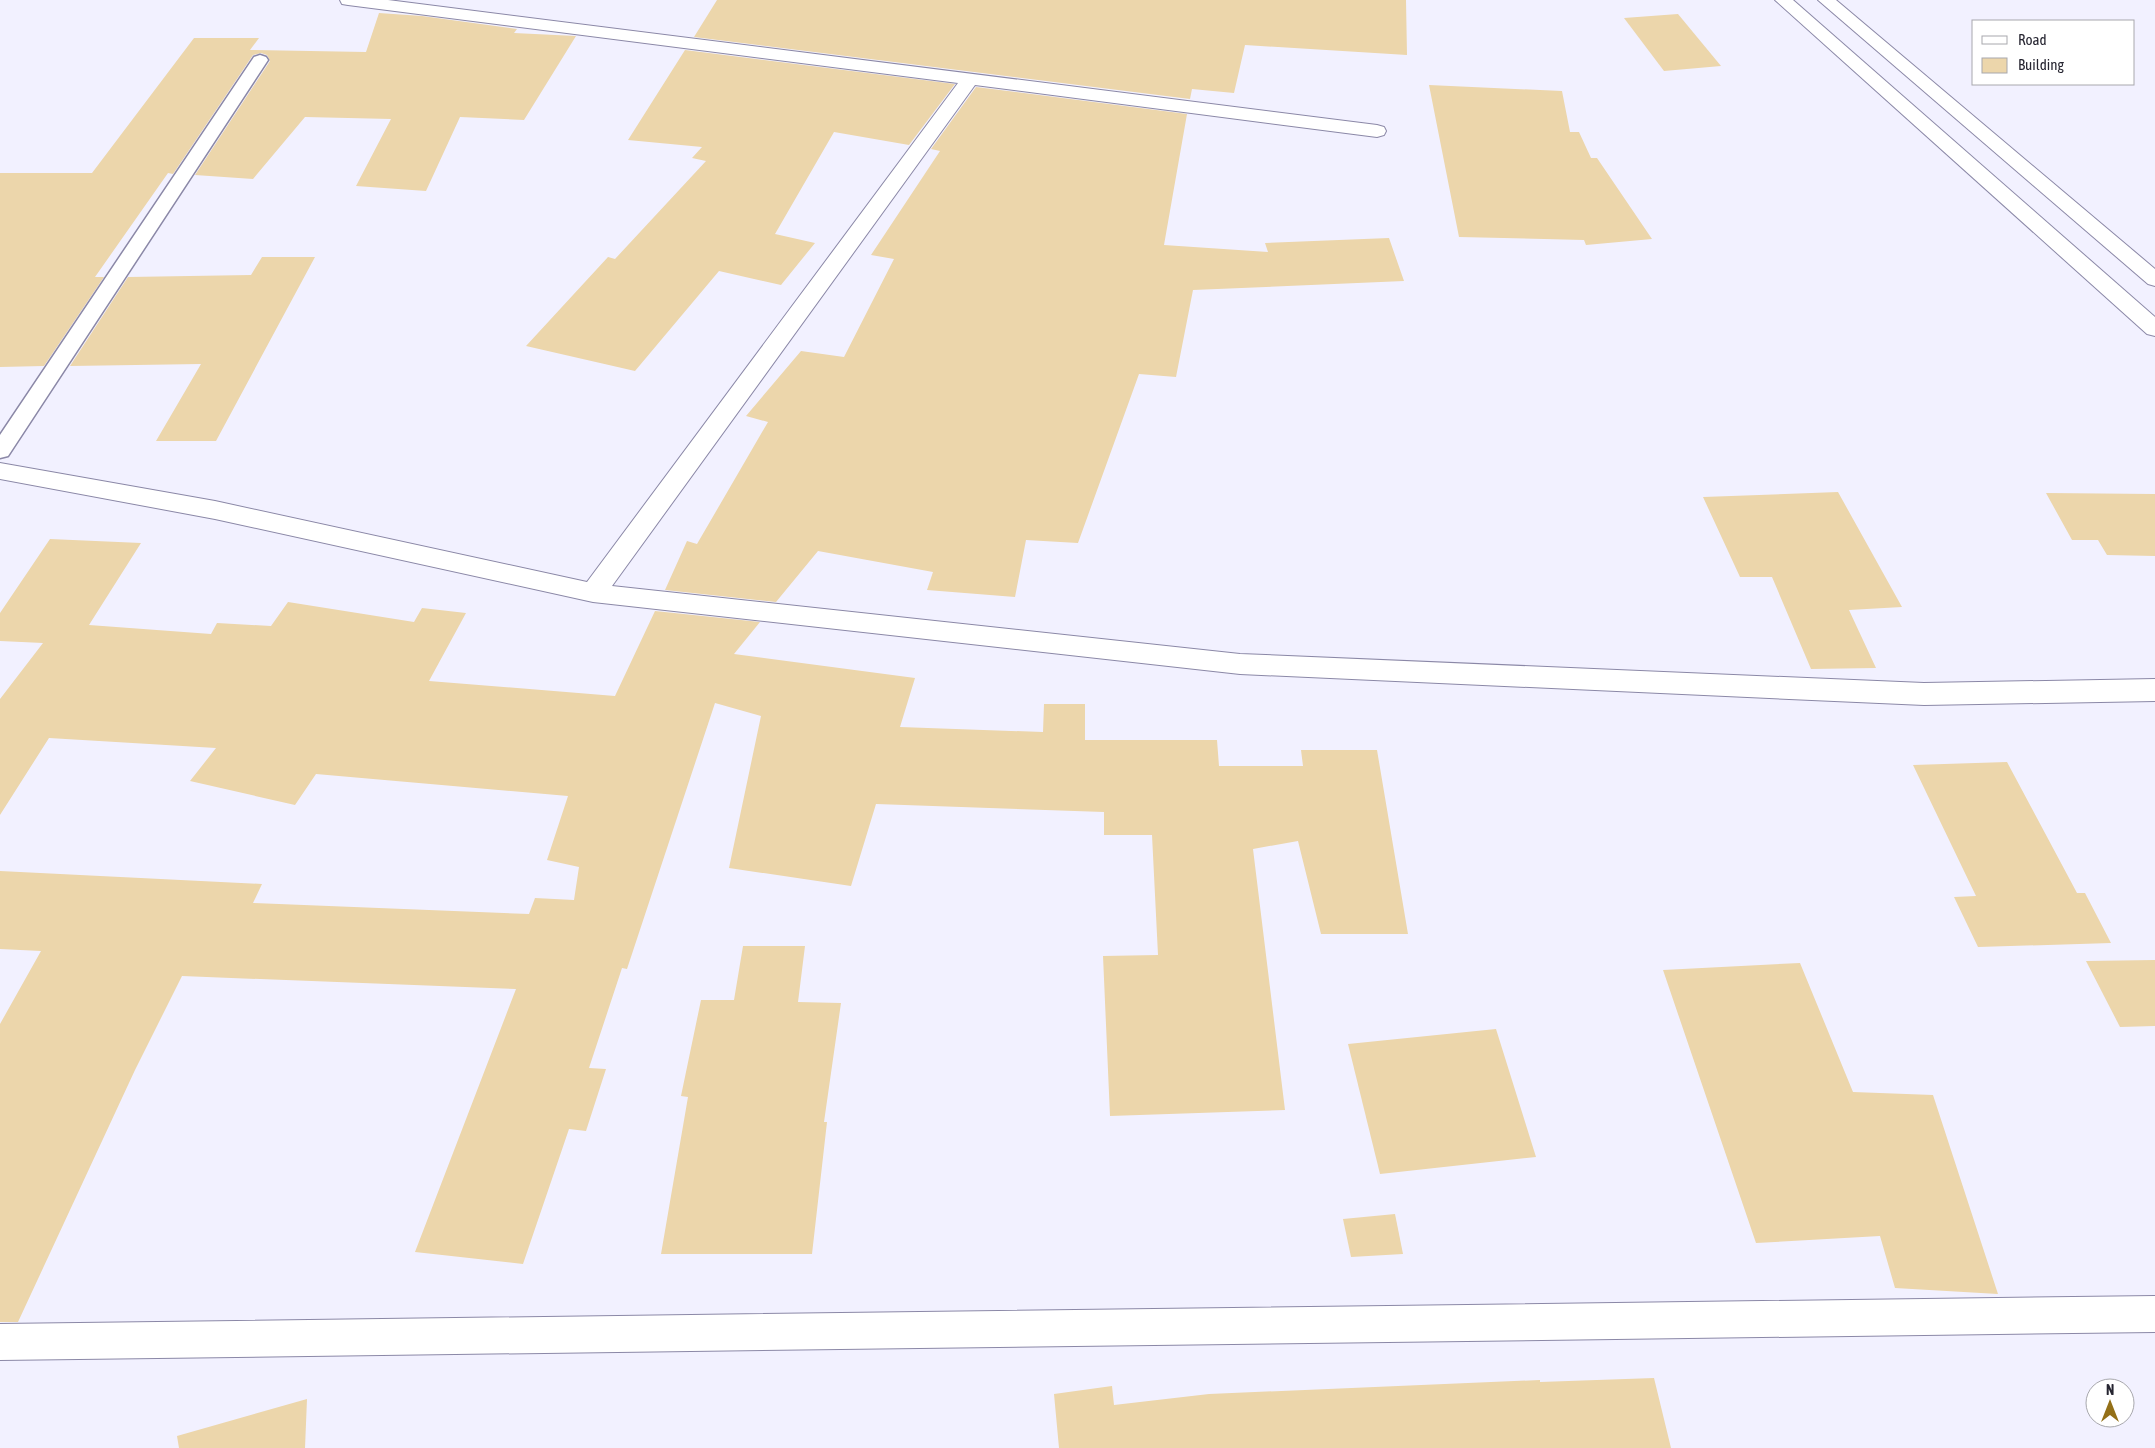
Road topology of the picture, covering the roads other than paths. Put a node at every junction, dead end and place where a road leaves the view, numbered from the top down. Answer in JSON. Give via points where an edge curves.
{"nodes":[{"id":1,"x":1783,"y":0,"type":"edge"},
{"id":2,"x":1826,"y":0,"type":"edge"},
{"id":3,"x":354,"y":1,"type":"edge"},
{"id":4,"x":260,"y":60,"type":"dead end"},
{"id":5,"x":970,"y":80,"type":"junction"},
{"id":6,"x":1376,"y":131,"type":"dead end"},
{"id":7,"x":2155,"y":280,"type":"edge"},
{"id":8,"x":2155,"y":329,"type":"edge"},
{"id":9,"x":0,"y":451,"type":"edge"},
{"id":10,"x":0,"y":471,"type":"edge"},
{"id":11,"x":593,"y":593,"type":"junction"},
{"id":12,"x":2155,"y":690,"type":"edge"},
{"id":13,"x":2155,"y":1314,"type":"edge"},
{"id":14,"x":0,"y":1342,"type":"edge"}],
"edges":[{"from":1,"to":8,"type":"street"},
{"from":2,"to":7,"type":"street"},
{"from":3,"to":5,"type":"street"},
{"from":4,"to":9,"type":"lane"},
{"from":5,"to":6,"type":"street"},
{"from":5,"to":11,"type":"street"},
{"from":10,"to":11,"type":"street","via":[[215,510]]},
{"from":11,"to":12,"type":"street","via":[[1240,664],[1924,694]]},
{"from":13,"to":14,"type":"street"}]}
